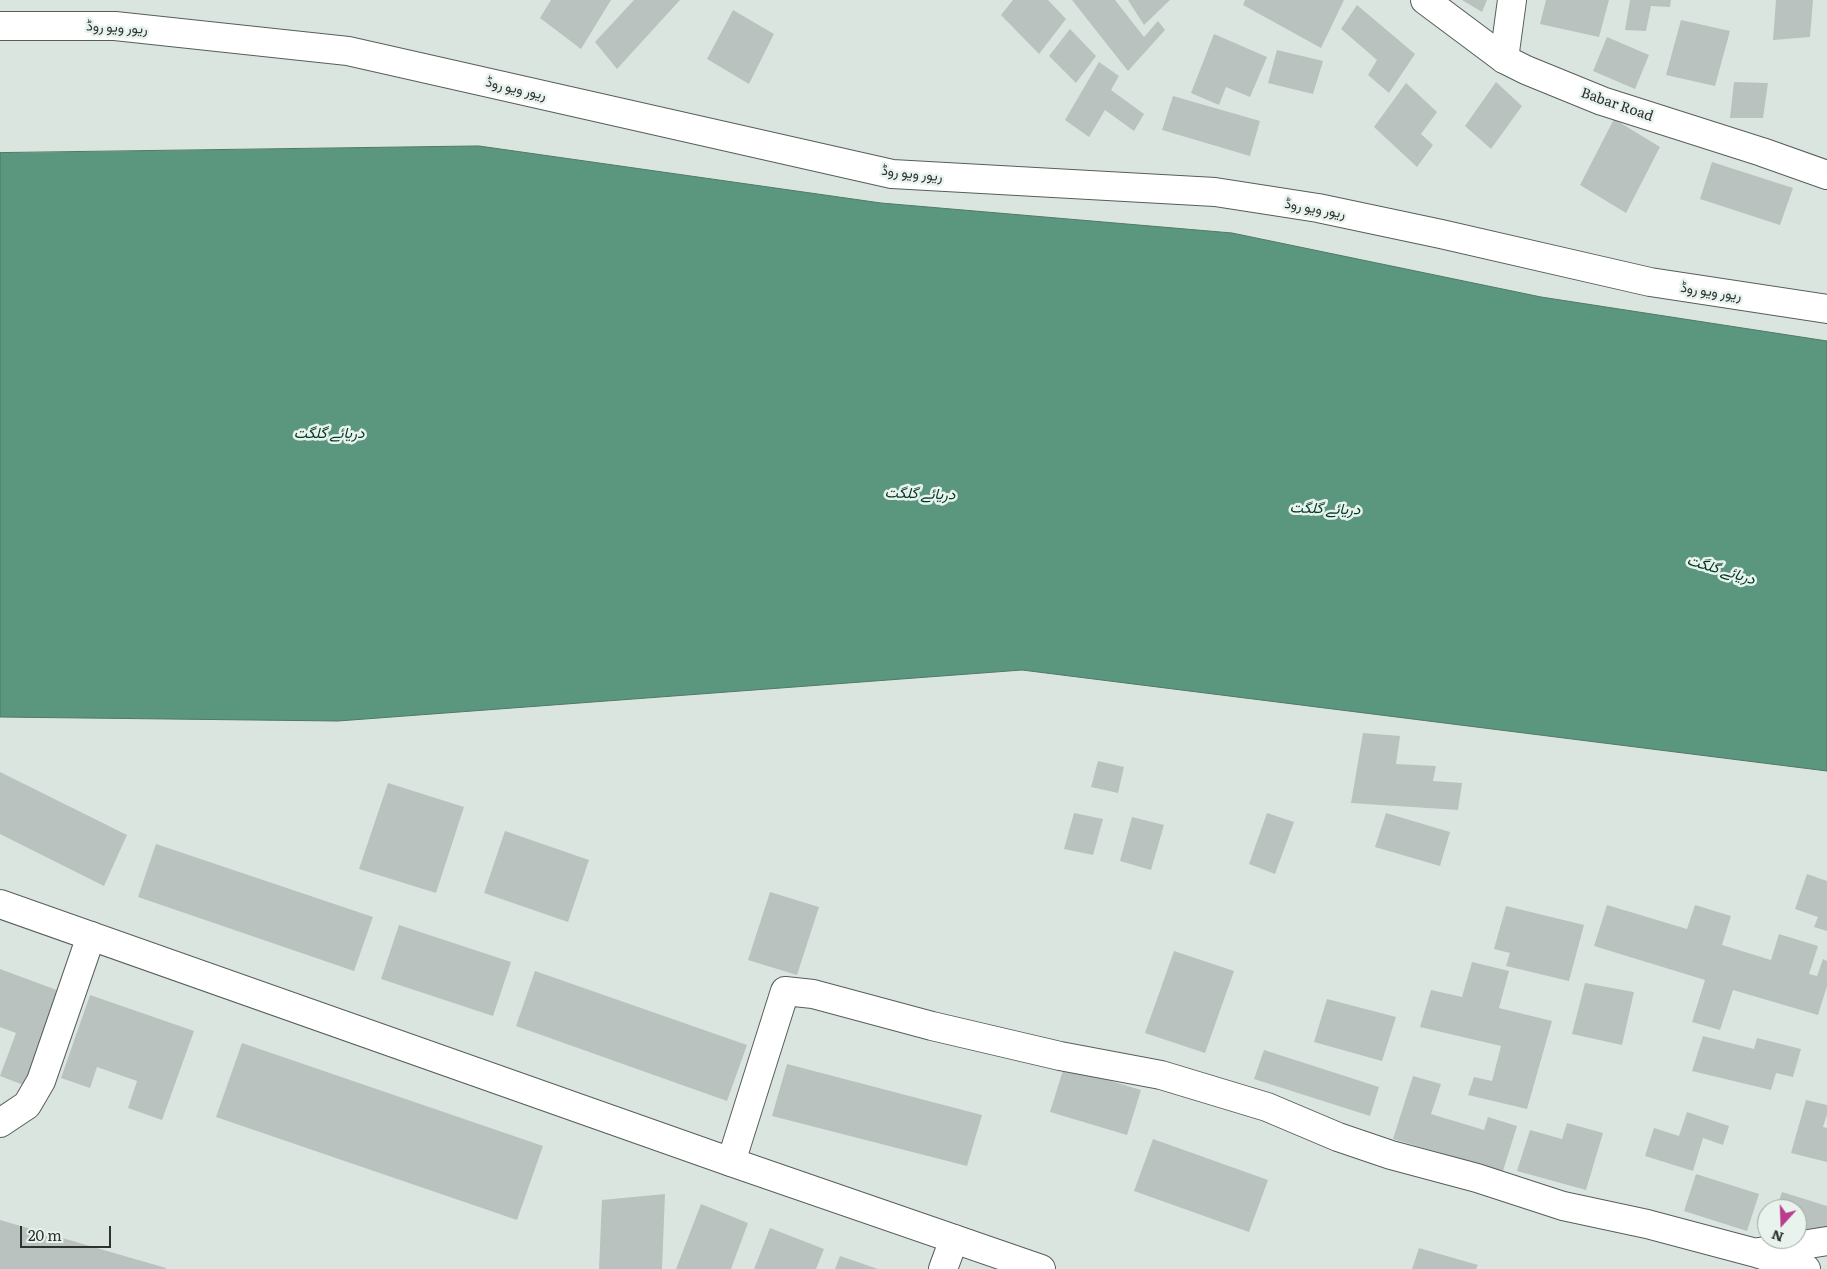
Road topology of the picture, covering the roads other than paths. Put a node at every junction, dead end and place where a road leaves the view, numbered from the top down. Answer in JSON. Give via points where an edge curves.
{"nodes":[{"id":1,"x":1425,"y":0,"type":"edge"},
{"id":2,"x":1512,"y":0,"type":"edge"},
{"id":3,"x":0,"y":26,"type":"edge"},
{"id":4,"x":1504,"y":58,"type":"junction"},
{"id":5,"x":1827,"y":175,"type":"edge"},
{"id":6,"x":1827,"y":309,"type":"edge"},
{"id":7,"x":0,"y":904,"type":"edge"},
{"id":8,"x":91,"y":936,"type":"junction"},
{"id":9,"x":0,"y":1123,"type":"edge"},
{"id":10,"x":731,"y":1162,"type":"junction"},
{"id":11,"x":954,"y":1239,"type":"junction"},
{"id":12,"x":1827,"y":1241,"type":"edge"},
{"id":13,"x":1756,"y":1253,"type":"junction"},
{"id":14,"x":943,"y":1269,"type":"edge"},
{"id":15,"x":1041,"y":1269,"type":"edge"},
{"id":16,"x":1806,"y":1269,"type":"edge"}],
"edges":[{"from":1,"to":4,"type":"main road","name":"Babar Road"},
{"from":2,"to":4,"type":"main road"},
{"from":3,"to":6,"type":"main road","name":"ریور ویو روڈ","via":[[115,26],[348,51],[892,174],[1215,192],[1318,208],[1650,282]]},
{"from":4,"to":5,"type":"main road","name":"Babar Road","via":[[1602,101]]},
{"from":7,"to":8,"type":"main road"},
{"from":8,"to":9,"type":"main road","via":[[41,1081],[27,1106]]},
{"from":8,"to":10,"type":"main road"},
{"from":10,"to":11,"type":"main road"},
{"from":10,"to":13,"type":"main road","via":[[785,991],[813,994],[1060,1056],[1161,1075],[1267,1107],[1391,1155],[1478,1178],[1563,1206]]},
{"from":11,"to":14,"type":"main road"},
{"from":11,"to":15,"type":"main road"},
{"from":12,"to":13,"type":"main road"},
{"from":13,"to":16,"type":"main road"}]}
